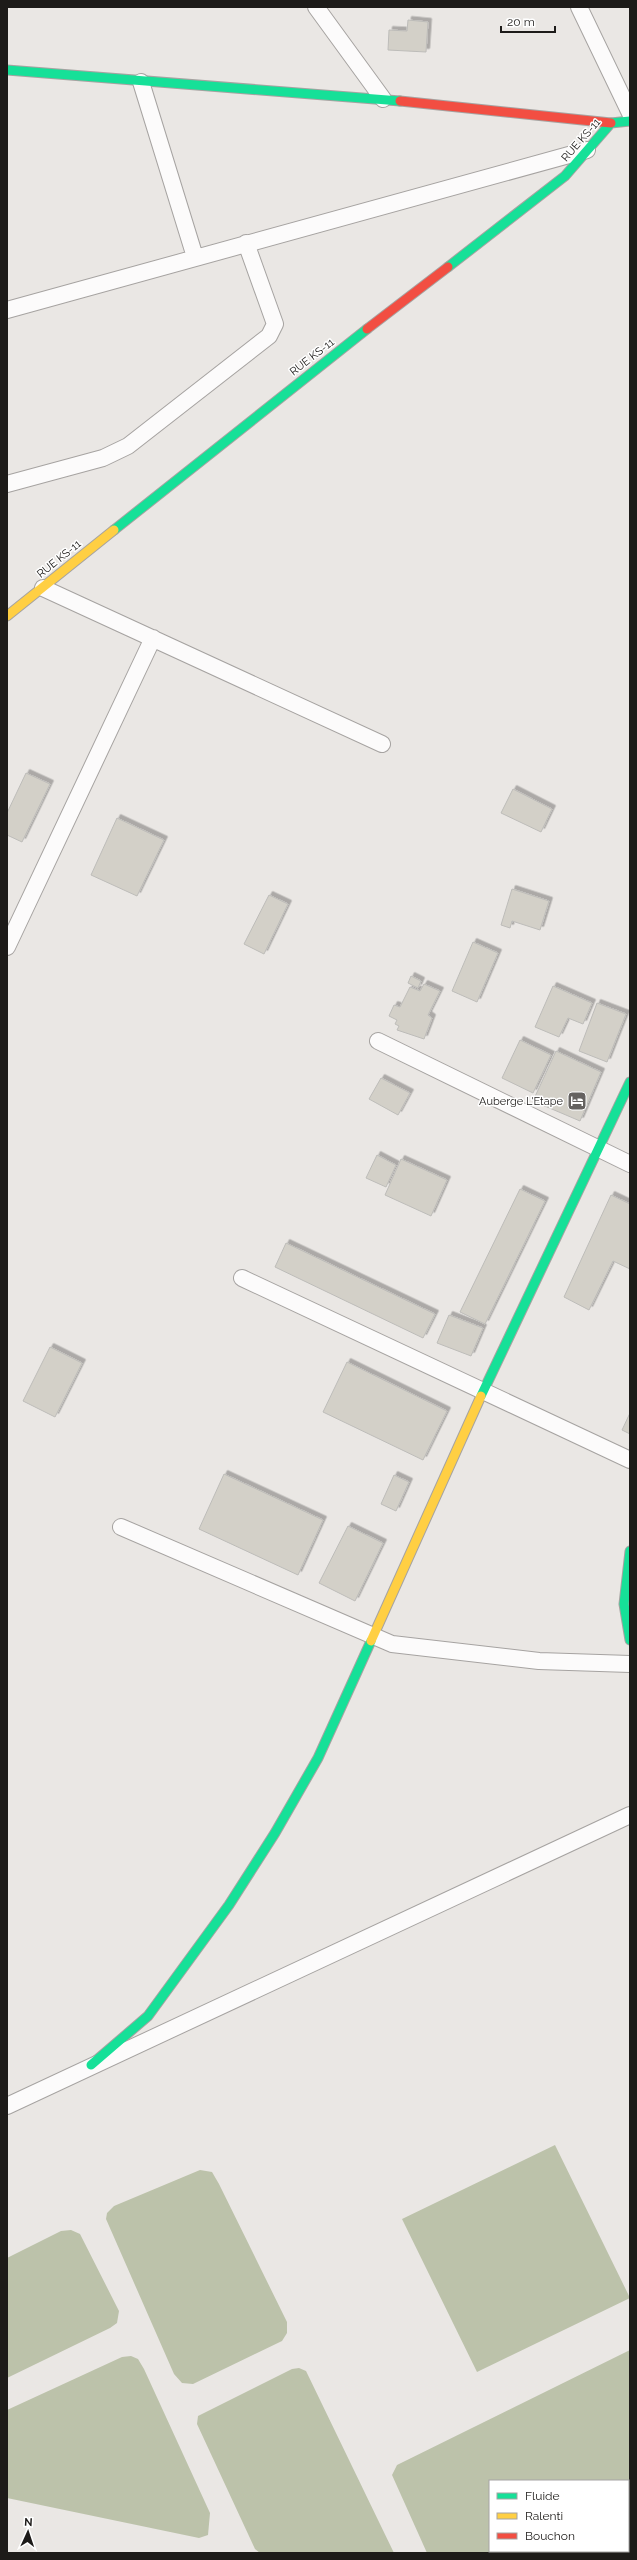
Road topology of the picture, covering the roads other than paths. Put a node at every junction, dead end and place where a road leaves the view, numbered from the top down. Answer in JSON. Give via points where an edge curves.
{"nodes":[{"id":1,"x":316,"y":7,"type":"edge"},
{"id":2,"x":579,"y":7,"type":"edge"},
{"id":3,"x":7,"y":70,"type":"edge"},
{"id":4,"x":141,"y":82,"type":"junction"},
{"id":5,"x":383,"y":99,"type":"junction"},
{"id":6,"x":630,"y":113,"type":"edge"},
{"id":7,"x":630,"y":121,"type":"edge"},
{"id":8,"x":611,"y":123,"type":"junction"},
{"id":9,"x":588,"y":150,"type":"junction"},
{"id":10,"x":246,"y":243,"type":"junction"},
{"id":11,"x":195,"y":257,"type":"junction"},
{"id":12,"x":7,"y":310,"type":"edge"},
{"id":13,"x":7,"y":484,"type":"edge"},
{"id":14,"x":43,"y":588,"type":"junction"},
{"id":15,"x":7,"y":616,"type":"edge"},
{"id":16,"x":153,"y":638,"type":"junction"},
{"id":17,"x":382,"y":744,"type":"dead end"},
{"id":18,"x":7,"y":947,"type":"edge"},
{"id":19,"x":378,"y":1041,"type":"dead end"},
{"id":20,"x":630,"y":1082,"type":"edge"},
{"id":21,"x":598,"y":1149,"type":"junction"},
{"id":22,"x":630,"y":1164,"type":"edge"},
{"id":23,"x":242,"y":1278,"type":"dead end"},
{"id":24,"x":483,"y":1392,"type":"junction"},
{"id":25,"x":630,"y":1460,"type":"edge"},
{"id":26,"x":122,"y":1527,"type":"dead end"},
{"id":27,"x":630,"y":1551,"type":"edge"},
{"id":28,"x":374,"y":1638,"type":"junction"},
{"id":29,"x":630,"y":1640,"type":"edge"},
{"id":30,"x":630,"y":1664,"type":"edge"},
{"id":31,"x":630,"y":1815,"type":"edge"},
{"id":32,"x":91,"y":2066,"type":"junction"},
{"id":33,"x":7,"y":2106,"type":"edge"}],
"edges":[{"from":1,"to":5,"type":"street"},
{"from":2,"to":6,"type":"street"},
{"from":3,"to":4,"type":"street"},
{"from":4,"to":5,"type":"street"},
{"from":4,"to":11,"type":"street"},
{"from":5,"to":8,"type":"street"},
{"from":7,"to":8,"type":"street","name":"RUE KS-11"},
{"from":8,"to":9,"type":"street","name":"RUE KS-11"},
{"from":9,"to":10,"type":"street"},
{"from":9,"to":14,"type":"street","name":"RUE KS-11","via":[[565,176],[318,367]]},
{"from":10,"to":11,"type":"street"},
{"from":10,"to":13,"type":"street","via":[[275,324],[269,336],[128,446],[103,458]]},
{"from":11,"to":12,"type":"street"},
{"from":14,"to":15,"type":"street","name":"RUE KS-11"},
{"from":14,"to":16,"type":"street"},
{"from":16,"to":17,"type":"street"},
{"from":16,"to":18,"type":"street"},
{"from":19,"to":21,"type":"street"},
{"from":20,"to":21,"type":"street"},
{"from":21,"to":22,"type":"street"},
{"from":21,"to":24,"type":"street"},
{"from":23,"to":24,"type":"street"},
{"from":24,"to":25,"type":"street"},
{"from":24,"to":28,"type":"street"},
{"from":26,"to":28,"type":"street"},
{"from":27,"to":29,"type":"street","via":[[624,1604]]},
{"from":28,"to":30,"type":"street","via":[[409,1648],[539,1661]]},
{"from":28,"to":32,"type":"street","via":[[318,1758],[275,1833],[229,1905],[148,2016]]},
{"from":31,"to":32,"type":"street"},
{"from":32,"to":33,"type":"street"}]}
